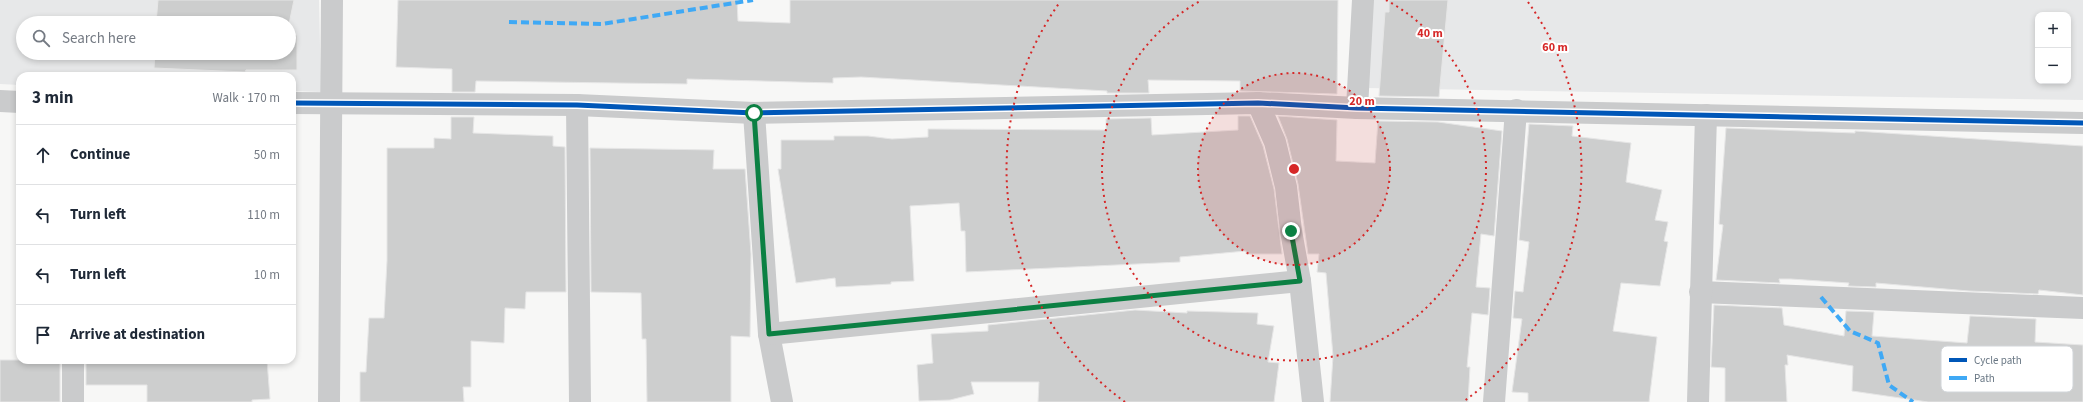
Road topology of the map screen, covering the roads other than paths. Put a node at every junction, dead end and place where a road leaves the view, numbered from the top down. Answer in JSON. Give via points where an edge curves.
{"nodes":[{"id":1,"x":332,"y":0,"type":"edge"},
{"id":2,"x":1363,"y":0,"type":"edge"},
{"id":3,"x":0,"y":101,"type":"edge"},
{"id":4,"x":16,"y":102,"type":"edge"},
{"id":5,"x":332,"y":102,"type":"junction"},
{"id":6,"x":296,"y":103,"type":"edge"},
{"id":7,"x":1258,"y":103,"type":"junction"},
{"id":8,"x":577,"y":105,"type":"junction"},
{"id":9,"x":1357,"y":108,"type":"junction"},
{"id":10,"x":1516,"y":110,"type":"junction"},
{"id":11,"x":754,"y":113,"type":"junction"},
{"id":12,"x":1706,"y":115,"type":"junction"},
{"id":13,"x":2083,"y":123,"type":"edge"},
{"id":14,"x":1300,"y":281,"type":"junction"},
{"id":15,"x":1700,"y":292,"type":"junction"},
{"id":16,"x":2083,"y":308,"type":"edge"},
{"id":17,"x":769,"y":334,"type":"junction"},
{"id":18,"x":73,"y":364,"type":"edge"},
{"id":19,"x":73,"y":402,"type":"edge"},
{"id":20,"x":329,"y":402,"type":"edge"},
{"id":21,"x":580,"y":402,"type":"edge"},
{"id":22,"x":782,"y":402,"type":"edge"},
{"id":23,"x":1313,"y":402,"type":"edge"},
{"id":24,"x":1494,"y":402,"type":"edge"},
{"id":25,"x":1698,"y":402,"type":"edge"}],
"edges":[{"from":1,"to":5,"type":"street"},
{"from":2,"to":9,"type":"street"},
{"from":3,"to":4,"type":"street"},
{"from":5,"to":6,"type":"street"},
{"from":5,"to":8,"type":"street"},
{"from":5,"to":20,"type":"street"},
{"from":7,"to":9,"type":"street"},
{"from":7,"to":11,"type":"street"},
{"from":7,"to":14,"type":"street","via":[[1275,142],[1286,187]]},
{"from":8,"to":11,"type":"street"},
{"from":8,"to":21,"type":"street"},
{"from":9,"to":10,"type":"street"},
{"from":10,"to":12,"type":"street"},
{"from":10,"to":24,"type":"street"},
{"from":11,"to":17,"type":"street"},
{"from":12,"to":13,"type":"street"},
{"from":12,"to":15,"type":"street"},
{"from":14,"to":17,"type":"street"},
{"from":14,"to":23,"type":"street"},
{"from":15,"to":16,"type":"street"},
{"from":15,"to":25,"type":"street"},
{"from":17,"to":22,"type":"street"},
{"from":18,"to":19,"type":"street"}]}
